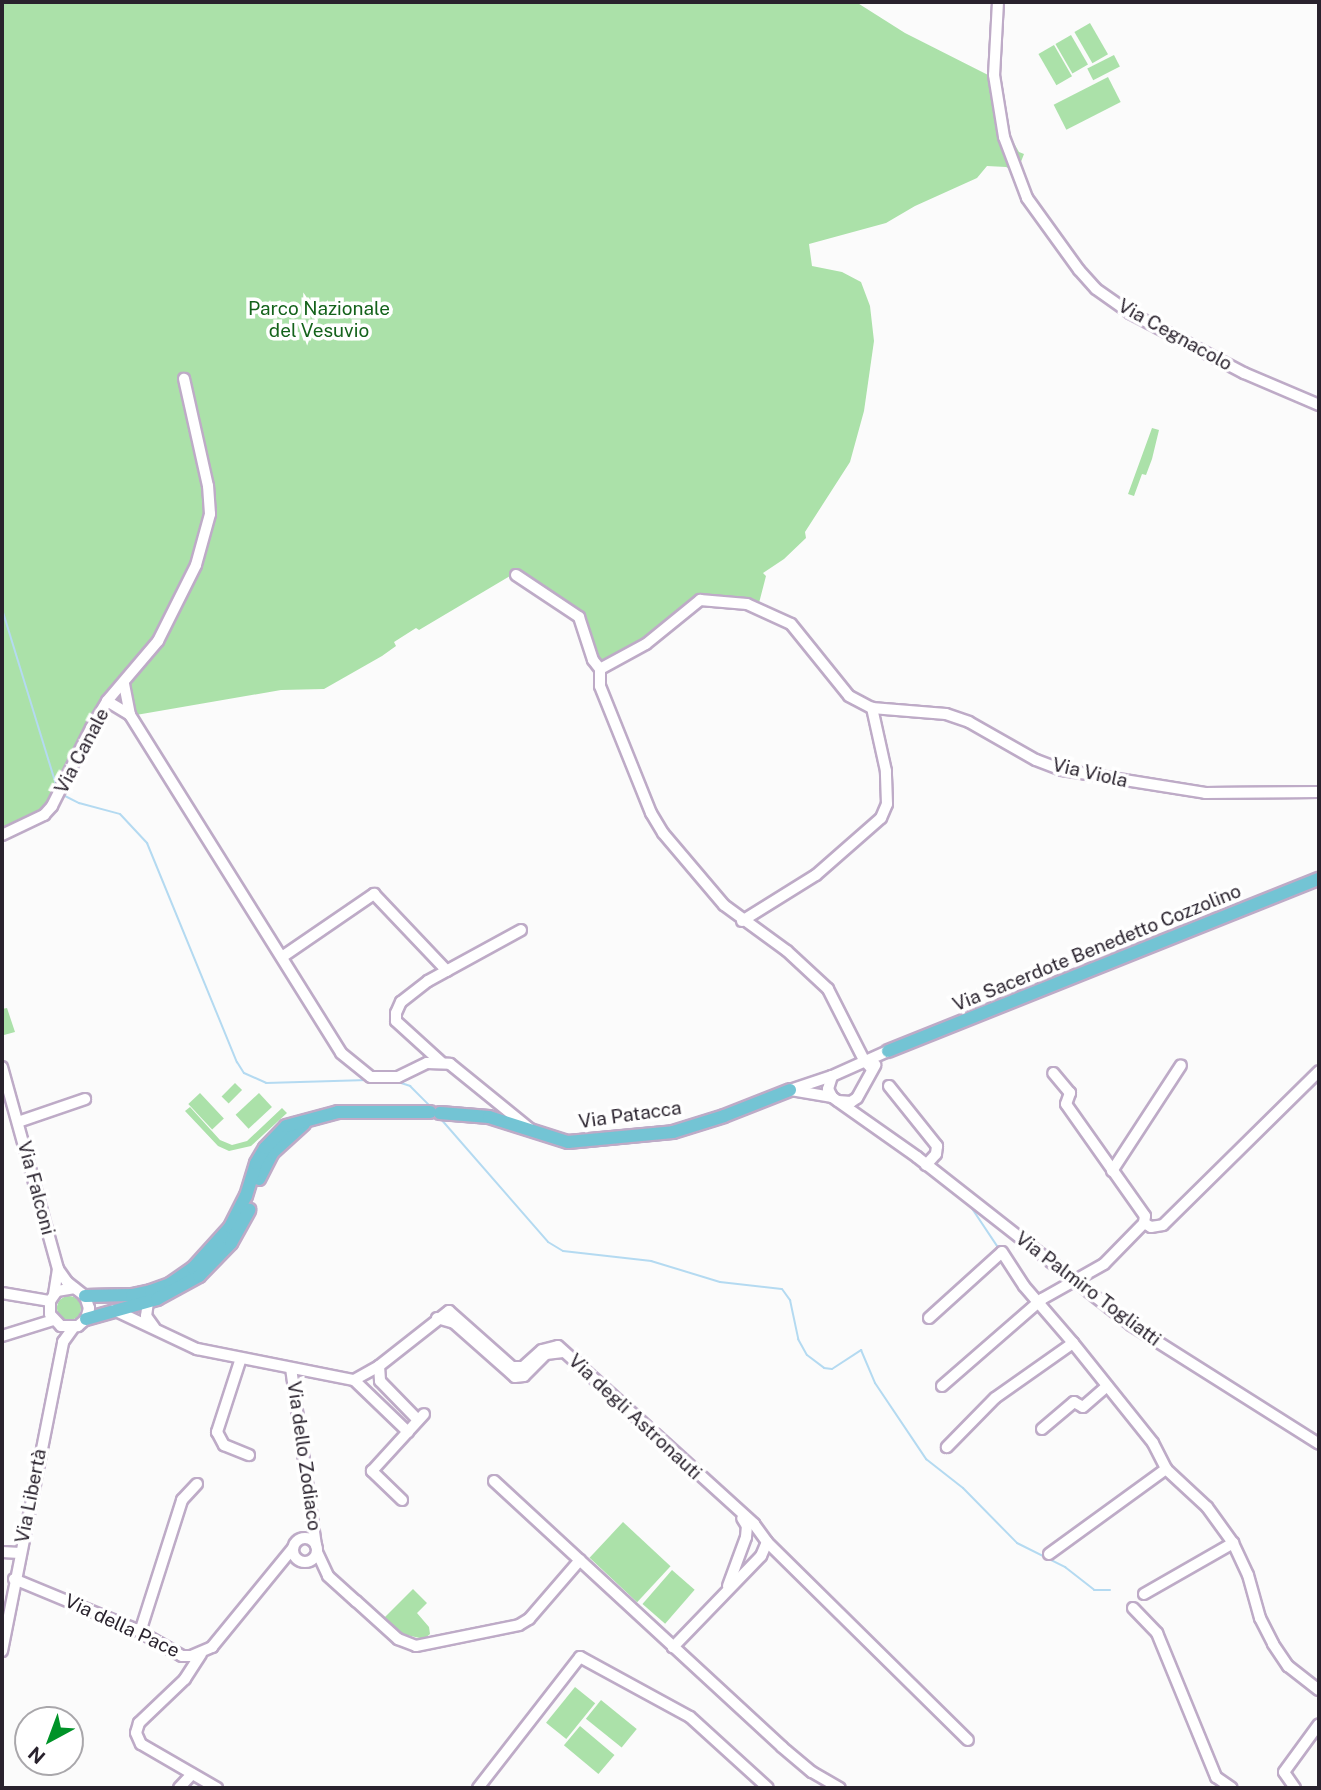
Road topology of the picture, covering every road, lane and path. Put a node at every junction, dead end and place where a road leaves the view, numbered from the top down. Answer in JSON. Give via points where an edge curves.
{"nodes":[{"id":1,"x":998,"y":2,"type":"edge"},
{"id":2,"x":184,"y":379,"type":"dead end"},
{"id":3,"x":1319,"y":405,"type":"edge"},
{"id":4,"x":516,"y":575,"type":"dead end"},
{"id":5,"x":600,"y":668,"type":"junction"},
{"id":6,"x":124,"y":684,"type":"junction"},
{"id":7,"x":107,"y":701,"type":"junction"},
{"id":8,"x":872,"y":708,"type":"junction"},
{"id":9,"x":130,"y":715,"type":"junction"},
{"id":10,"x":1319,"y":792,"type":"edge"},
{"id":11,"x":2,"y":835,"type":"edge"},
{"id":12,"x":1319,"y":879,"type":"edge"},
{"id":13,"x":742,"y":921,"type":"junction"},
{"id":14,"x":522,"y":930,"type":"dead end"},
{"id":15,"x":282,"y":957,"type":"junction"},
{"id":16,"x":446,"y":971,"type":"junction"},
{"id":17,"x":888,"y":1051,"type":"junction"},
{"id":18,"x":864,"y":1060,"type":"junction"},
{"id":19,"x":441,"y":1062,"type":"junction"},
{"id":20,"x":1181,"y":1065,"type":"dead end"},
{"id":21,"x":2,"y":1067,"type":"edge"},
{"id":22,"x":848,"y":1068,"type":"junction"},
{"id":23,"x":872,"y":1069,"type":"junction"},
{"id":24,"x":1319,"y":1071,"type":"edge"},
{"id":25,"x":1053,"y":1073,"type":"dead end"},
{"id":26,"x":832,"y":1076,"type":"junction"},
{"id":27,"x":888,"y":1086,"type":"dead end"},
{"id":28,"x":862,"y":1088,"type":"junction"},
{"id":29,"x":790,"y":1090,"type":"junction"},
{"id":30,"x":85,"y":1099,"type":"dead end"},
{"id":31,"x":835,"y":1099,"type":"junction"},
{"id":32,"x":321,"y":1115,"type":"junction"},
{"id":33,"x":867,"y":1120,"type":"junction"},
{"id":34,"x":18,"y":1122,"type":"junction"},
{"id":35,"x":538,"y":1135,"type":"junction"},
{"id":36,"x":926,"y":1165,"type":"junction"},
{"id":37,"x":1112,"y":1171,"type":"junction"},
{"id":38,"x":1144,"y":1223,"type":"junction"},
{"id":39,"x":58,"y":1269,"type":"junction"},
{"id":40,"x":1074,"y":1280,"type":"junction"},
{"id":41,"x":80,"y":1292,"type":"junction"},
{"id":42,"x":2,"y":1293,"type":"edge"},
{"id":43,"x":52,"y":1298,"type":"junction"},
{"id":44,"x":148,"y":1302,"type":"junction"},
{"id":45,"x":1038,"y":1302,"type":"junction"},
{"id":46,"x":113,"y":1310,"type":"junction"},
{"id":47,"x":929,"y":1318,"type":"dead end"},
{"id":48,"x":86,"y":1319,"type":"junction"},
{"id":49,"x":55,"y":1322,"type":"junction"},
{"id":50,"x":74,"y":1327,"type":"junction"},
{"id":51,"x":157,"y":1330,"type":"junction"},
{"id":52,"x":2,"y":1336,"type":"edge"},
{"id":53,"x":63,"y":1342,"type":"junction"},
{"id":54,"x":1073,"y":1343,"type":"junction"},
{"id":55,"x":240,"y":1358,"type":"junction"},
{"id":56,"x":379,"y":1366,"type":"junction"},
{"id":57,"x":291,"y":1368,"type":"junction"},
{"id":58,"x":354,"y":1380,"type":"junction"},
{"id":59,"x":942,"y":1386,"type":"dead end"},
{"id":60,"x":1107,"y":1386,"type":"junction"},
{"id":61,"x":389,"y":1391,"type":"junction"},
{"id":62,"x":376,"y":1399,"type":"junction"},
{"id":63,"x":1042,"y":1429,"type":"dead end"},
{"id":64,"x":408,"y":1432,"type":"junction"},
{"id":65,"x":1319,"y":1444,"type":"edge"},
{"id":66,"x":947,"y":1447,"type":"dead end"},
{"id":67,"x":248,"y":1455,"type":"dead end"},
{"id":68,"x":1166,"y":1469,"type":"junction"},
{"id":69,"x":494,"y":1481,"type":"dead end"},
{"id":70,"x":197,"y":1484,"type":"dead end"},
{"id":71,"x":402,"y":1500,"type":"dead end"},
{"id":72,"x":740,"y":1514,"type":"junction"},
{"id":73,"x":312,"y":1518,"type":"junction"},
{"id":74,"x":301,"y":1538,"type":"junction"},
{"id":75,"x":767,"y":1542,"type":"junction"},
{"id":76,"x":1233,"y":1543,"type":"junction"},
{"id":77,"x":293,"y":1548,"type":"junction"},
{"id":78,"x":316,"y":1548,"type":"junction"},
{"id":79,"x":2,"y":1552,"type":"edge"},
{"id":80,"x":20,"y":1553,"type":"junction"},
{"id":81,"x":1049,"y":1554,"type":"dead end"},
{"id":82,"x":580,"y":1560,"type":"junction"},
{"id":83,"x":304,"y":1562,"type":"junction"},
{"id":84,"x":276,"y":1567,"type":"junction"},
{"id":85,"x":328,"y":1576,"type":"junction"},
{"id":86,"x":15,"y":1579,"type":"junction"},
{"id":87,"x":724,"y":1592,"type":"junction"},
{"id":88,"x":1144,"y":1594,"type":"dead end"},
{"id":89,"x":1133,"y":1608,"type":"dead end"},
{"id":90,"x":140,"y":1632,"type":"junction"},
{"id":91,"x":673,"y":1647,"type":"junction"},
{"id":92,"x":2,"y":1651,"type":"edge"},
{"id":93,"x":201,"y":1654,"type":"junction"},
{"id":94,"x":1319,"y":1690,"type":"edge"},
{"id":95,"x":1319,"y":1724,"type":"edge"},
{"id":96,"x":968,"y":1740,"type":"dead end"},
{"id":97,"x":192,"y":1774,"type":"junction"},
{"id":98,"x":179,"y":1788,"type":"edge"},
{"id":99,"x":217,"y":1788,"type":"edge"},
{"id":100,"x":478,"y":1788,"type":"edge"},
{"id":101,"x":768,"y":1788,"type":"edge"},
{"id":102,"x":840,"y":1788,"type":"edge"},
{"id":103,"x":1232,"y":1788,"type":"edge"},
{"id":104,"x":1295,"y":1788,"type":"edge"}],
"edges":[{"from":1,"to":3,"type":"street","name":"Via Cegnacolo","via":[[996,103],[1004,137],[1037,215],[1096,289],[1130,313],[1244,373]]},
{"from":2,"to":6,"type":"street","name":"Via Canale","via":[[210,514],[196,565],[165,629]]},
{"from":4,"to":5,"type":"street","via":[[579,617]]},
{"from":5,"to":8,"type":"street","name":"Via Viola","via":[[646,643],[700,600],[747,604],[791,624],[849,696]]},
{"from":5,"to":13,"type":"street","via":[[600,686],[652,813],[706,886]]},
{"from":6,"to":7,"type":"street","name":"Via Canale"},
{"from":6,"to":9,"type":"street"},
{"from":7,"to":9,"type":"street"},
{"from":7,"to":11,"type":"street","name":"Via Canale","via":[[44,815]]},
{"from":8,"to":10,"type":"street","name":"Via Viola","via":[[946,714],[982,728],[1036,760],[1095,778],[1205,793]]},
{"from":8,"to":13,"type":"street","via":[[886,771],[887,804],[881,818],[816,875]]},
{"from":9,"to":15,"type":"street"},
{"from":12,"to":17,"type":"main road","name":"Via Sacerdote Benedetto Cozzolino"},
{"from":13,"to":18,"type":"street","via":[[788,951],[828,989]]},
{"from":14,"to":16,"type":"street"},
{"from":15,"to":16,"type":"street","via":[[374,894]]},
{"from":15,"to":19,"type":"street","via":[[341,1053],[371,1077],[398,1077]]},
{"from":16,"to":19,"type":"street","via":[[401,1002],[396,1013],[396,1021]]},
{"from":17,"to":18,"type":"street","name":"Via Sacerdote Benedetto Cozzolino"},
{"from":17,"to":23,"type":"street","name":"Via Sacerdote Benedetto Cozzolino"},
{"from":18,"to":22,"type":"street","name":"Via Sacerdote Benedetto Cozzolino"},
{"from":18,"to":23,"type":"street"},
{"from":19,"to":35,"type":"street","via":[[450,1064]]},
{"from":20,"to":37,"type":"street"},
{"from":21,"to":34,"type":"street","name":"Via Falconi"},
{"from":22,"to":26,"type":"street"},
{"from":22,"to":28,"type":"street","via":[[859,1073]]},
{"from":23,"to":28,"type":"street","name":"Via Sacerdote Benedetto Cozzolino"},
{"from":24,"to":38,"type":"street","via":[[1163,1225]]},
{"from":25,"to":37,"type":"street","via":[[1070,1093],[1066,1104]]},
{"from":26,"to":29,"type":"street","name":"Via Patacca"},
{"from":26,"to":31,"type":"street","via":[[828,1089]]},
{"from":27,"to":36,"type":"street","via":[[937,1146]]},
{"from":28,"to":31,"type":"street","via":[[851,1102]]},
{"from":28,"to":33,"type":"street","via":[[861,1107]]},
{"from":29,"to":31,"type":"street"},
{"from":29,"to":35,"type":"main road","name":"Via Patacca","via":[[673,1132],[568,1142]]},
{"from":30,"to":34,"type":"street"},
{"from":31,"to":33,"type":"street","name":"Via Palmiro Togliatti"},
{"from":32,"to":35,"type":"main road","name":"Via Patacca","via":[[435,1112],[489,1117]]},
{"from":32,"to":41,"type":"main road","via":[[286,1126],[270,1141],[256,1163],[236,1218],[193,1268],[170,1284],[132,1296]]},
{"from":32,"to":44,"type":"main road","via":[[295,1130],[272,1153],[241,1227],[217,1261],[184,1286]]},
{"from":33,"to":36,"type":"street","name":"Via Palmiro Togliatti"},
{"from":34,"to":39,"type":"street","name":"Via Falconi"},
{"from":36,"to":40,"type":"street","name":"Via Palmiro Togliatti"},
{"from":37,"to":38,"type":"street","via":[[1145,1216]]},
{"from":38,"to":40,"type":"street","via":[[1104,1264]]},
{"from":39,"to":41,"type":"street","name":"Via Falconi"},
{"from":39,"to":43,"type":"street","name":"Via Falconi"},
{"from":40,"to":45,"type":"street"},
{"from":40,"to":65,"type":"street","name":"Via Palmiro Togliatti","via":[[1131,1325]]},
{"from":41,"to":43,"type":"street","via":[[63,1288]]},
{"from":41,"to":48,"type":"street","via":[[89,1308]]},
{"from":42,"to":43,"type":"street"},
{"from":43,"to":49,"type":"street"},
{"from":44,"to":46,"type":"main road"},
{"from":44,"to":51,"type":"street","via":[[146,1315]]},
{"from":45,"to":47,"type":"street","via":[[1002,1252]]},
{"from":45,"to":54,"type":"street"},
{"from":45,"to":59,"type":"street"},
{"from":46,"to":48,"type":"main road"},
{"from":46,"to":51,"type":"street"},
{"from":48,"to":50,"type":"street"},
{"from":49,"to":50,"type":"street"},
{"from":49,"to":52,"type":"street"},
{"from":49,"to":53,"type":"street"},
{"from":50,"to":53,"type":"street","name":"Via Libertà"},
{"from":51,"to":55,"type":"street","via":[[197,1349]]},
{"from":53,"to":80,"type":"street","name":"Via Libertà"},
{"from":54,"to":60,"type":"street"},
{"from":54,"to":66,"type":"street","via":[[995,1398]]},
{"from":55,"to":57,"type":"street"},
{"from":55,"to":67,"type":"street","via":[[217,1432],[224,1445]]},
{"from":56,"to":58,"type":"street"},
{"from":56,"to":61,"type":"street","via":[[379,1378]]},
{"from":56,"to":72,"type":"street","name":"Via degli Astronauti","via":[[449,1311],[517,1368],[547,1346],[558,1346]]},
{"from":57,"to":58,"type":"street"},
{"from":57,"to":73,"type":"street","name":"Via dello Zodiaco"},
{"from":58,"to":62,"type":"street"},
{"from":60,"to":63,"type":"street","via":[[1083,1407],[1074,1402]]},
{"from":60,"to":68,"type":"street","via":[[1153,1443]]},
{"from":61,"to":62,"type":"street","via":[[384,1401]]},
{"from":61,"to":64,"type":"street","via":[[421,1417]]},
{"from":62,"to":64,"type":"street"},
{"from":64,"to":71,"type":"street","via":[[372,1471]]},
{"from":68,"to":76,"type":"street","via":[[1207,1507]]},
{"from":68,"to":81,"type":"street"},
{"from":69,"to":82,"type":"street"},
{"from":70,"to":90,"type":"street","via":[[182,1500]]},
{"from":72,"to":75,"type":"street","name":"Via degli Astronauti"},
{"from":72,"to":87,"type":"street","via":[[747,1526],[746,1537]]},
{"from":73,"to":74,"type":"street","name":"Via della Pace"},
{"from":73,"to":78,"type":"street","name":"Via dello Zodiaco"},
{"from":74,"to":77,"type":"street","name":"Via della Pace"},
{"from":74,"to":78,"type":"street","via":[[308,1538]]},
{"from":75,"to":87,"type":"street","via":[[761,1556]]},
{"from":75,"to":96,"type":"street","name":"Via degli Astronauti"},
{"from":76,"to":88,"type":"street"},
{"from":76,"to":94,"type":"street","via":[[1273,1644],[1289,1666]]},
{"from":77,"to":83,"type":"street","via":[[295,1558]]},
{"from":77,"to":84,"type":"street","name":"Via della Pace"},
{"from":78,"to":83,"type":"street"},
{"from":78,"to":85,"type":"street","name":"Via dello Zodiaco"},
{"from":79,"to":80,"type":"street"},
{"from":80,"to":86,"type":"street","name":"Via Libertà"},
{"from":82,"to":85,"type":"street","name":"Via dello Zodiaco","via":[[519,1625],[416,1646],[398,1639]]},
{"from":82,"to":91,"type":"street"},
{"from":83,"to":84,"type":"street"},
{"from":83,"to":85,"type":"street"},
{"from":84,"to":93,"type":"street","name":"Via della Pace","via":[[212,1647]]},
{"from":86,"to":90,"type":"street","name":"Via della Pace"},
{"from":86,"to":92,"type":"street","name":"Via Libertà"},
{"from":87,"to":91,"type":"street"},
{"from":89,"to":103,"type":"street","via":[[1157,1633],[1216,1777]]},
{"from":90,"to":93,"type":"street","name":"Via della Pace","via":[[182,1656]]},
{"from":91,"to":102,"type":"street","via":[[812,1772]]},
{"from":93,"to":97,"type":"street","via":[[185,1679],[139,1723],[135,1733],[141,1744]]},
{"from":95,"to":104,"type":"street","via":[[1284,1772]]},
{"from":97,"to":98,"type":"street"},
{"from":97,"to":99,"type":"street"},
{"from":100,"to":101,"type":"street","via":[[580,1657],[690,1717]]}]}
